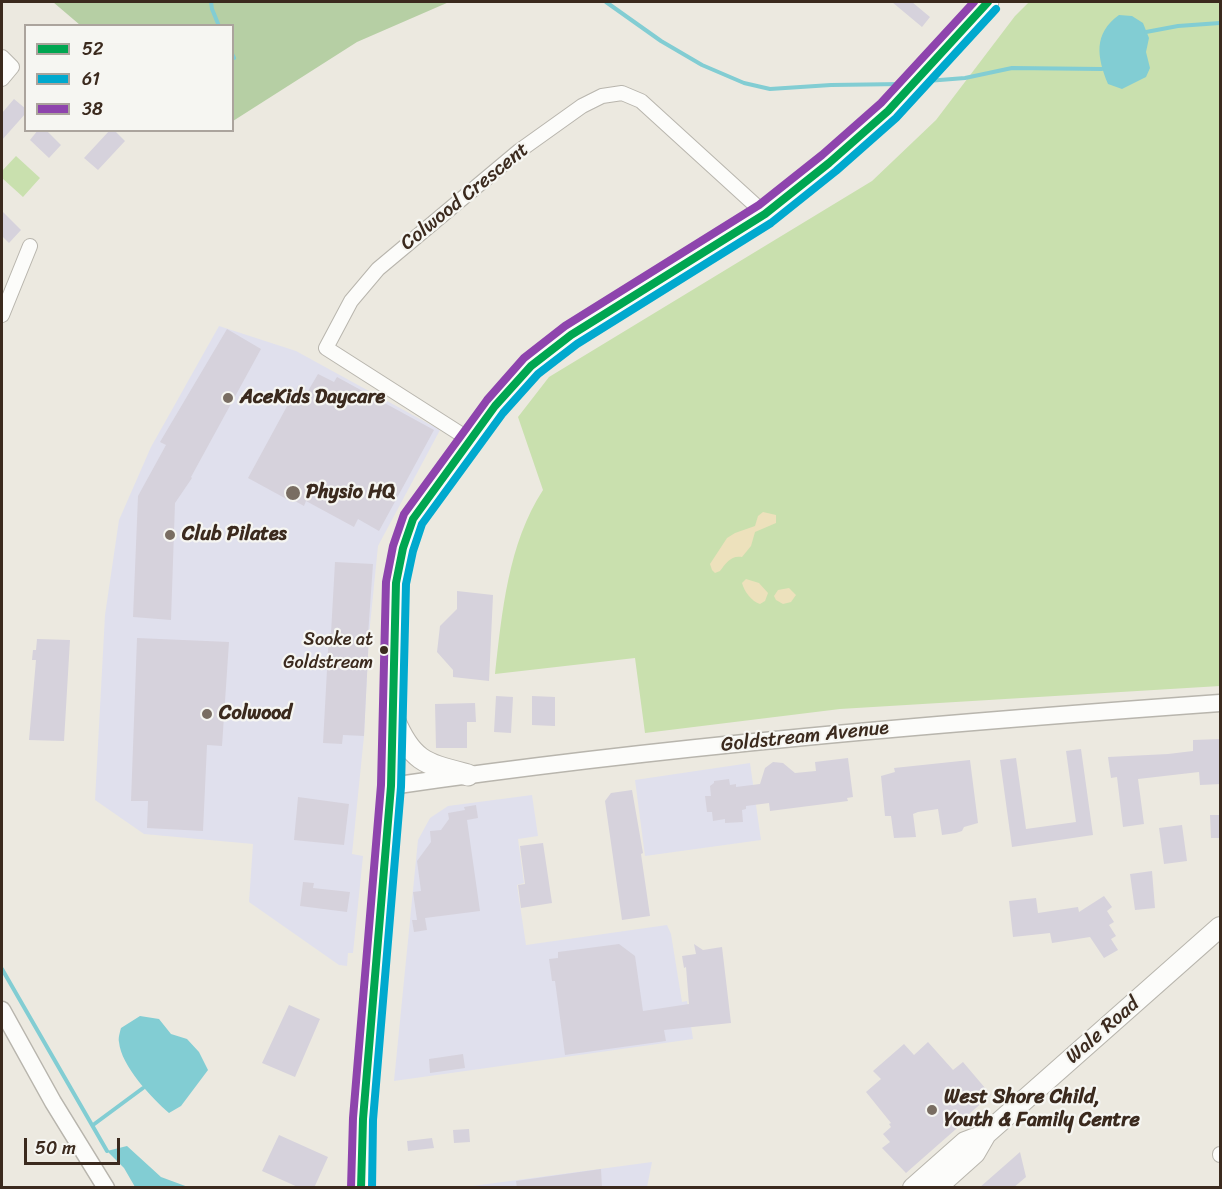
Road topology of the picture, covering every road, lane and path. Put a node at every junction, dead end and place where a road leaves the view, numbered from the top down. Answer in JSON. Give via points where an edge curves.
{"nodes":[{"id":1,"x":988,"y":2,"type":"edge"},
{"id":2,"x":2,"y":57,"type":"edge"},
{"id":3,"x":2,"y":78,"type":"edge"},
{"id":4,"x":765,"y":214,"type":"junction"},
{"id":5,"x":30,"y":246,"type":"dead end"},
{"id":6,"x":2,"y":315,"type":"edge"},
{"id":7,"x":470,"y":440,"type":"junction"},
{"id":8,"x":1221,"y":703,"type":"edge"},
{"id":9,"x":393,"y":716,"type":"junction"},
{"id":10,"x":468,"y":775,"type":"junction"},
{"id":11,"x":391,"y":786,"type":"junction"},
{"id":12,"x":1221,"y":927,"type":"edge"},
{"id":13,"x":2,"y":1010,"type":"edge"},
{"id":14,"x":2,"y":1037,"type":"edge"},
{"id":15,"x":27,"y":1056,"type":"junction"},
{"id":16,"x":986,"y":1134,"type":"junction"},
{"id":17,"x":106,"y":1188,"type":"edge"},
{"id":18,"x":361,"y":1188,"type":"edge"},
{"id":19,"x":913,"y":1188,"type":"edge"},
{"id":20,"x":936,"y":1188,"type":"edge"}],
"edges":[{"from":1,"to":4,"type":"main road","via":[[888,111]]},
{"from":2,"to":3,"type":"street","via":[[12,67]]},
{"from":4,"to":7,"type":"main road","via":[[552,348],[514,384]]},
{"from":4,"to":7,"type":"street","name":"Colwood Crescent","via":[[641,101],[622,93],[602,96],[582,106],[519,151],[378,268],[351,301],[326,348]]},
{"from":5,"to":6,"type":"street"},
{"from":7,"to":9,"type":"main road","via":[[413,519],[403,548],[396,583]]},
{"from":8,"to":10,"type":"street","name":"Goldstream Avenue","via":[[799,736]]},
{"from":9,"to":10,"type":"main road","via":[[402,738],[416,755],[430,765]]},
{"from":9,"to":11,"type":"main road"},
{"from":10,"to":11,"type":"street","name":"Goldstream Avenue"},
{"from":11,"to":18,"type":"main road","via":[[363,1119]]},
{"from":12,"to":16,"type":"main road","name":"Wale Road"},
{"from":13,"to":15,"type":"street"},
{"from":14,"to":15,"type":"street"},
{"from":15,"to":17,"type":"street"},
{"from":16,"to":19,"type":"main road","name":"Wale Road","via":[[965,1142]]},
{"from":16,"to":20,"type":"main road","name":"Wale Road","via":[[975,1153]]}]}
